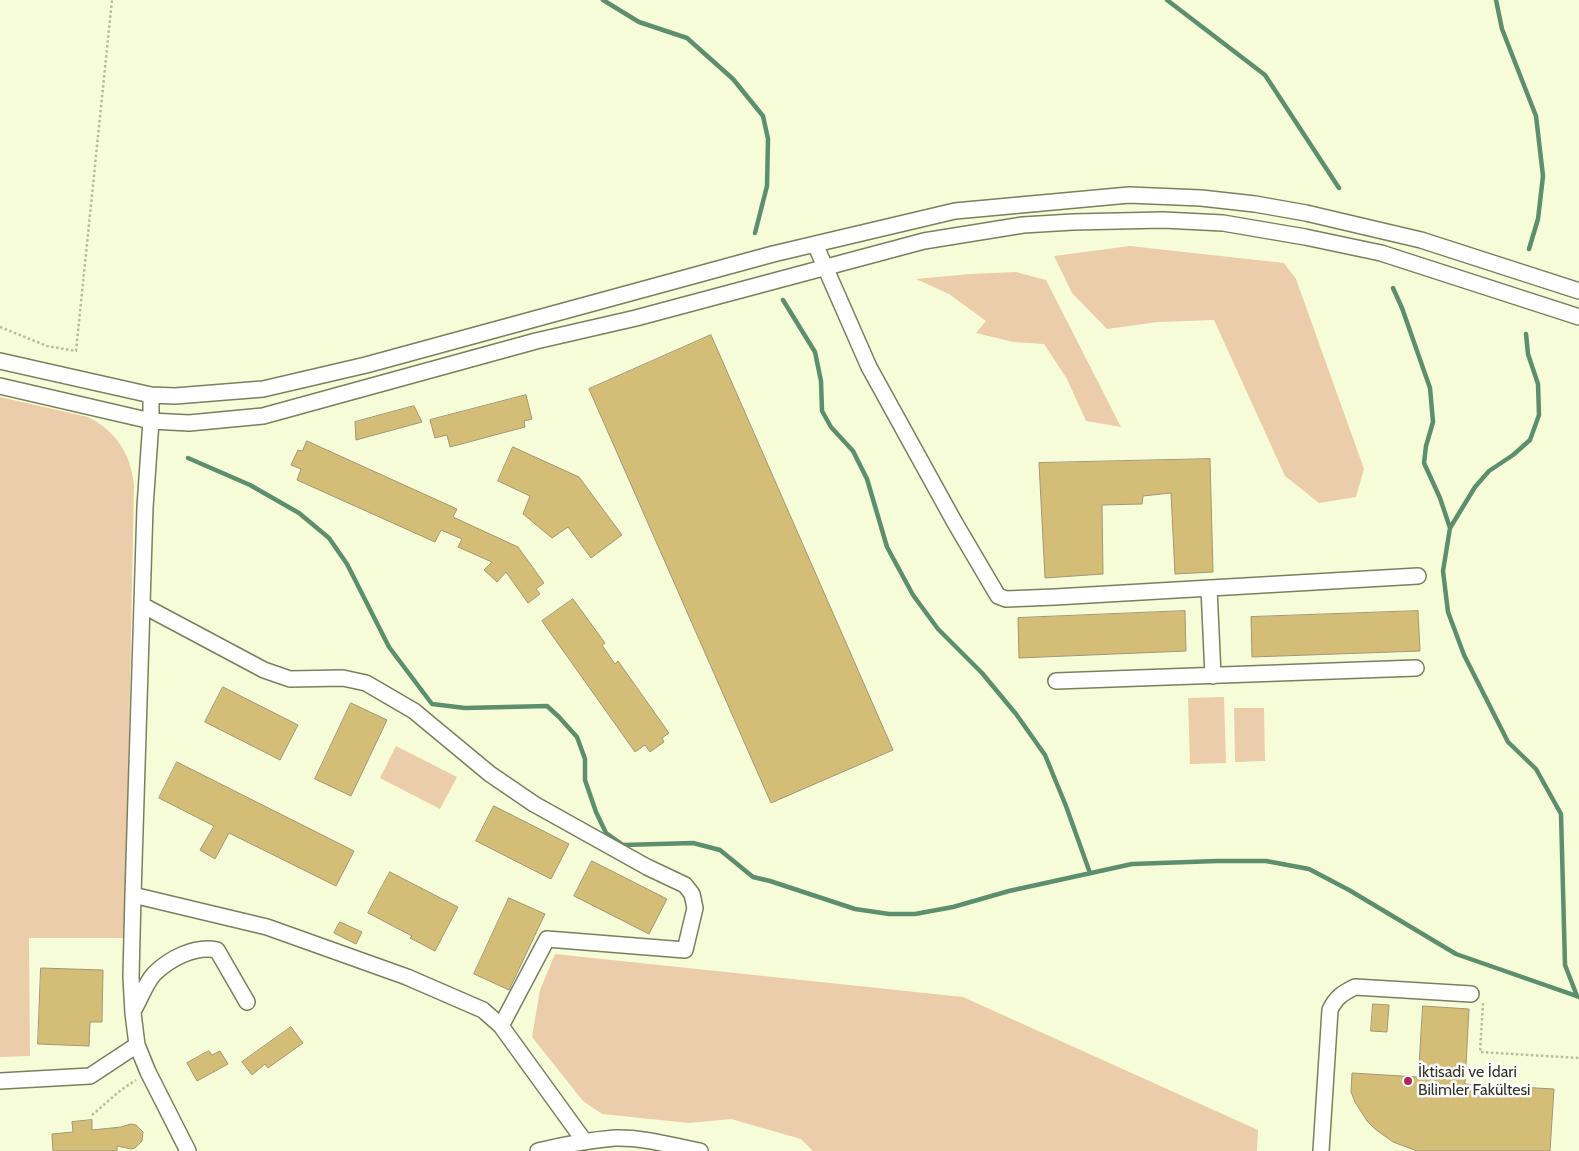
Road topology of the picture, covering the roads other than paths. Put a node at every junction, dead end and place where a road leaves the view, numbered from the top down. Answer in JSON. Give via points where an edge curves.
{"nodes":[{"id":1,"x":815,"y":244,"type":"junction"},
{"id":2,"x":825,"y":267,"type":"junction"},
{"id":3,"x":1579,"y":291,"type":"edge"},
{"id":4,"x":1579,"y":317,"type":"edge"},
{"id":5,"x":530,"y":321,"type":"junction"},
{"id":6,"x":536,"y":341,"type":"junction"},
{"id":7,"x":0,"y":361,"type":"edge"},
{"id":8,"x":366,"y":365,"type":"junction"},
{"id":9,"x":375,"y":385,"type":"junction"},
{"id":10,"x":0,"y":386,"type":"edge"},
{"id":11,"x":151,"y":395,"type":"junction"},
{"id":12,"x":151,"y":421,"type":"junction"},
{"id":13,"x":1418,"y":576,"type":"dead end"},
{"id":14,"x":1209,"y":588,"type":"junction"},
{"id":15,"x":142,"y":605,"type":"junction"},
{"id":16,"x":1416,"y":668,"type":"dead end"},
{"id":17,"x":1212,"y":676,"type":"junction"},
{"id":18,"x":1056,"y":682,"type":"dead end"},
{"id":19,"x":133,"y":895,"type":"junction"},
{"id":20,"x":1471,"y":994,"type":"road end"},
{"id":21,"x":247,"y":1002,"type":"dead end"},
{"id":22,"x":133,"y":1013,"type":"junction"},
{"id":23,"x":501,"y":1026,"type":"junction"},
{"id":24,"x":137,"y":1045,"type":"junction"},
{"id":25,"x":0,"y":1081,"type":"edge"},
{"id":26,"x":584,"y":1142,"type":"junction"},
{"id":27,"x":188,"y":1151,"type":"edge"},
{"id":28,"x":538,"y":1151,"type":"edge"},
{"id":29,"x":700,"y":1151,"type":"edge"},
{"id":30,"x":1321,"y":1151,"type":"edge"}],
"edges":[{"from":1,"to":2,"type":"street"},
{"from":1,"to":3,"type":"street","via":[[954,211],[1129,195],[1201,198],[1306,212],[1422,240]]},
{"from":1,"to":5,"type":"street"},
{"from":2,"to":4,"type":"street","via":[[924,241],[1023,225],[1162,220],[1223,223],[1381,252]]},
{"from":2,"to":6,"type":"street","via":[[636,318]]},
{"from":2,"to":14,"type":"street","via":[[869,367],[998,596],[1006,599]]},
{"from":5,"to":6,"type":"street"},
{"from":5,"to":8,"type":"street"},
{"from":6,"to":9,"type":"street"},
{"from":7,"to":11,"type":"street"},
{"from":8,"to":9,"type":"street"},
{"from":8,"to":11,"type":"street","via":[[263,388]]},
{"from":9,"to":12,"type":"street","via":[[263,416],[188,423]]},
{"from":10,"to":12,"type":"street"},
{"from":11,"to":12,"type":"street"},
{"from":12,"to":15,"type":"street"},
{"from":13,"to":14,"type":"street"},
{"from":14,"to":17,"type":"street"},
{"from":15,"to":19,"type":"street"},
{"from":15,"to":23,"type":"street","via":[[264,670],[290,679],[343,678],[366,683],[414,712],[490,774],[534,804],[685,885],[692,894],[696,908],[685,950],[547,939]]},
{"from":16,"to":17,"type":"street"},
{"from":17,"to":18,"type":"street"},
{"from":19,"to":22,"type":"street"},
{"from":19,"to":23,"type":"street","via":[[266,927],[407,977],[483,1010]]},
{"from":20,"to":30,"type":"street","via":[[1355,987],[1334,1000],[1330,1010]]},
{"from":21,"to":22,"type":"street","via":[[217,950],[206,948],[176,957],[153,975]]},
{"from":22,"to":24,"type":"street"},
{"from":23,"to":26,"type":"street"},
{"from":24,"to":25,"type":"street","via":[[90,1076]]},
{"from":24,"to":27,"type":"street"},
{"from":26,"to":28,"type":"street"},
{"from":26,"to":29,"type":"street","via":[[617,1138]]}]}
